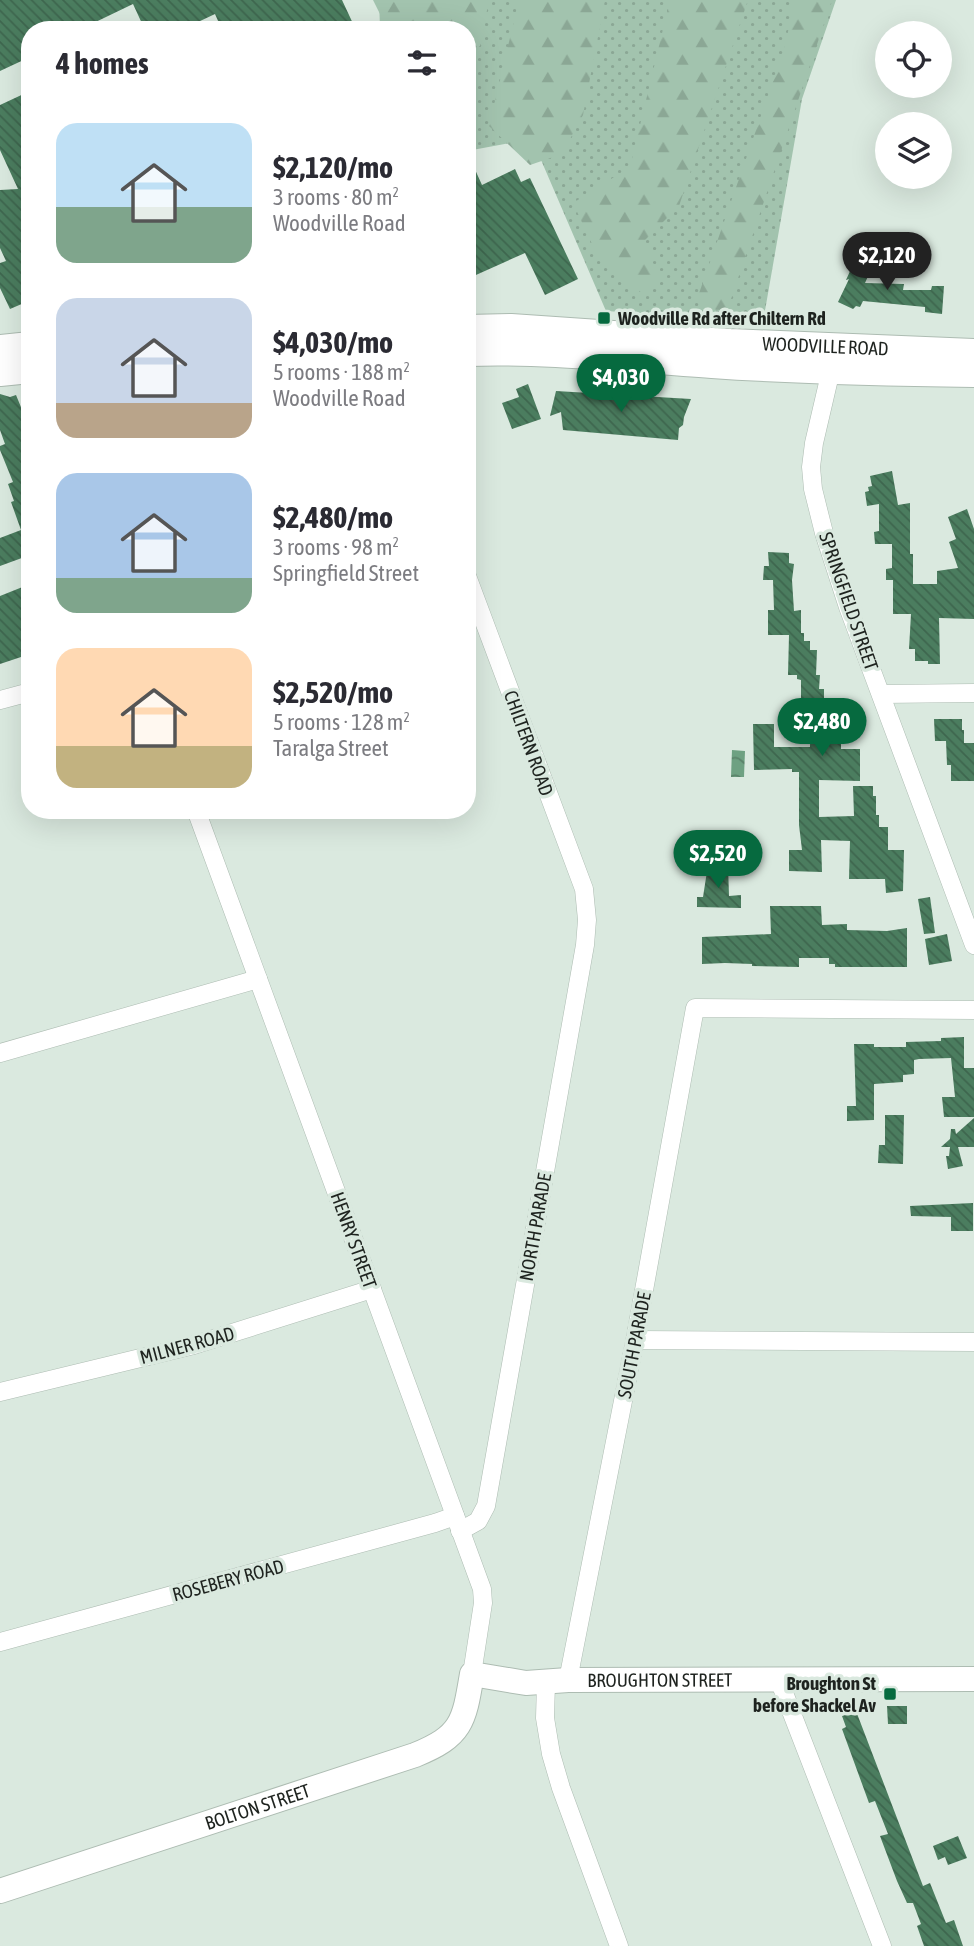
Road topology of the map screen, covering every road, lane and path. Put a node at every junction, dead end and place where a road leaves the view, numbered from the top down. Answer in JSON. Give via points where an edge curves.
{"nodes":[{"id":1,"x":476,"y":328,"type":"edge"},
{"id":2,"x":21,"y":346,"type":"edge"},
{"id":3,"x":0,"y":348,"type":"edge"},
{"id":4,"x":974,"y":352,"type":"edge"},
{"id":5,"x":476,"y":353,"type":"edge"},
{"id":6,"x":731,"y":354,"type":"junction"},
{"id":7,"x":808,"y":357,"type":"junction"},
{"id":8,"x":831,"y":370,"type":"junction"},
{"id":9,"x":21,"y":371,"type":"edge"},
{"id":10,"x":0,"y":373,"type":"edge"},
{"id":11,"x":974,"y":374,"type":"edge"},
{"id":12,"x":476,"y":600,"type":"edge"},
{"id":13,"x":974,"y":693,"type":"edge"},
{"id":14,"x":21,"y":694,"type":"edge"},
{"id":15,"x":881,"y":694,"type":"junction"},
{"id":16,"x":0,"y":699,"type":"edge"},
{"id":17,"x":199,"y":819,"type":"edge"},
{"id":18,"x":586,"y":910,"type":"joint"},
{"id":19,"x":974,"y":945,"type":"edge"},
{"id":20,"x":258,"y":979,"type":"junction"},
{"id":21,"x":974,"y":1010,"type":"edge"},
{"id":22,"x":0,"y":1053,"type":"edge"},
{"id":23,"x":372,"y":1289,"type":"junction"},
{"id":24,"x":635,"y":1340,"type":"junction"},
{"id":25,"x":974,"y":1342,"type":"edge"},
{"id":26,"x":0,"y":1392,"type":"edge"},
{"id":27,"x":457,"y":1523,"type":"junction"},
{"id":28,"x":0,"y":1642,"type":"edge"},
{"id":29,"x":472,"y":1674,"type":"junction"},
{"id":30,"x":974,"y":1679,"type":"edge"},
{"id":31,"x":779,"y":1681,"type":"junction"},
{"id":32,"x":536,"y":1682,"type":"junction"},
{"id":33,"x":0,"y":1891,"type":"edge"},
{"id":34,"x":619,"y":1946,"type":"edge"},
{"id":35,"x":882,"y":1946,"type":"edge"}],
"edges":[{"from":1,"to":6,"type":"main road","name":"WOODVILLE ROAD","via":[[511,327]]},
{"from":2,"to":3,"type":"main road"},
{"from":4,"to":7,"type":"main road","name":"WOODVILLE ROAD"},
{"from":5,"to":6,"type":"main road","name":"WOODVILLE ROAD"},
{"from":6,"to":7,"type":"main road","name":"WOODVILLE ROAD"},
{"from":7,"to":8,"type":"main road","name":"WOODVILLE ROAD"},
{"from":8,"to":11,"type":"main road","name":"WOODVILLE ROAD"},
{"from":8,"to":15,"type":"street","name":"SPRINGFIELD STREET","via":[[814,443],[813,489],[831,558]]},
{"from":9,"to":10,"type":"main road"},
{"from":12,"to":18,"type":"street","name":"CHILTERN ROAD","via":[[584,890]]},
{"from":13,"to":15,"type":"street"},
{"from":14,"to":16,"type":"street"},
{"from":15,"to":19,"type":"street","name":"SPRINGFIELD STREET"},
{"from":17,"to":20,"type":"street","name":"HENRY STREET"},
{"from":18,"to":27,"type":"street","name":"NORTH PARADE","via":[[584,945],[486,1506],[478,1521]]},
{"from":20,"to":22,"type":"street"},
{"from":20,"to":23,"type":"street","name":"HENRY STREET"},
{"from":21,"to":24,"type":"street","name":"SOUTH PARADE","via":[[695,1008]]},
{"from":23,"to":26,"type":"street","name":"MILNER ROAD","via":[[194,1345]]},
{"from":23,"to":27,"type":"street","name":"HENRY STREET"},
{"from":24,"to":25,"type":"street"},
{"from":24,"to":32,"type":"street","name":"SOUTH PARADE"},
{"from":27,"to":28,"type":"street","name":"ROSEBERY ROAD","via":[[435,1523]]},
{"from":27,"to":29,"type":"street","name":"HENRY STREET","via":[[482,1589]]},
{"from":29,"to":32,"type":"street","name":"BROUGHTON STREET"},
{"from":29,"to":33,"type":"street","name":"BOLTON STREET","via":[[459,1726],[434,1748]]},
{"from":30,"to":31,"type":"street","name":"BROUGHTON STREET"},
{"from":31,"to":32,"type":"street","name":"BROUGHTON STREET"},
{"from":31,"to":35,"type":"street"},
{"from":32,"to":34,"type":"street","via":[[561,1788]]}]}
